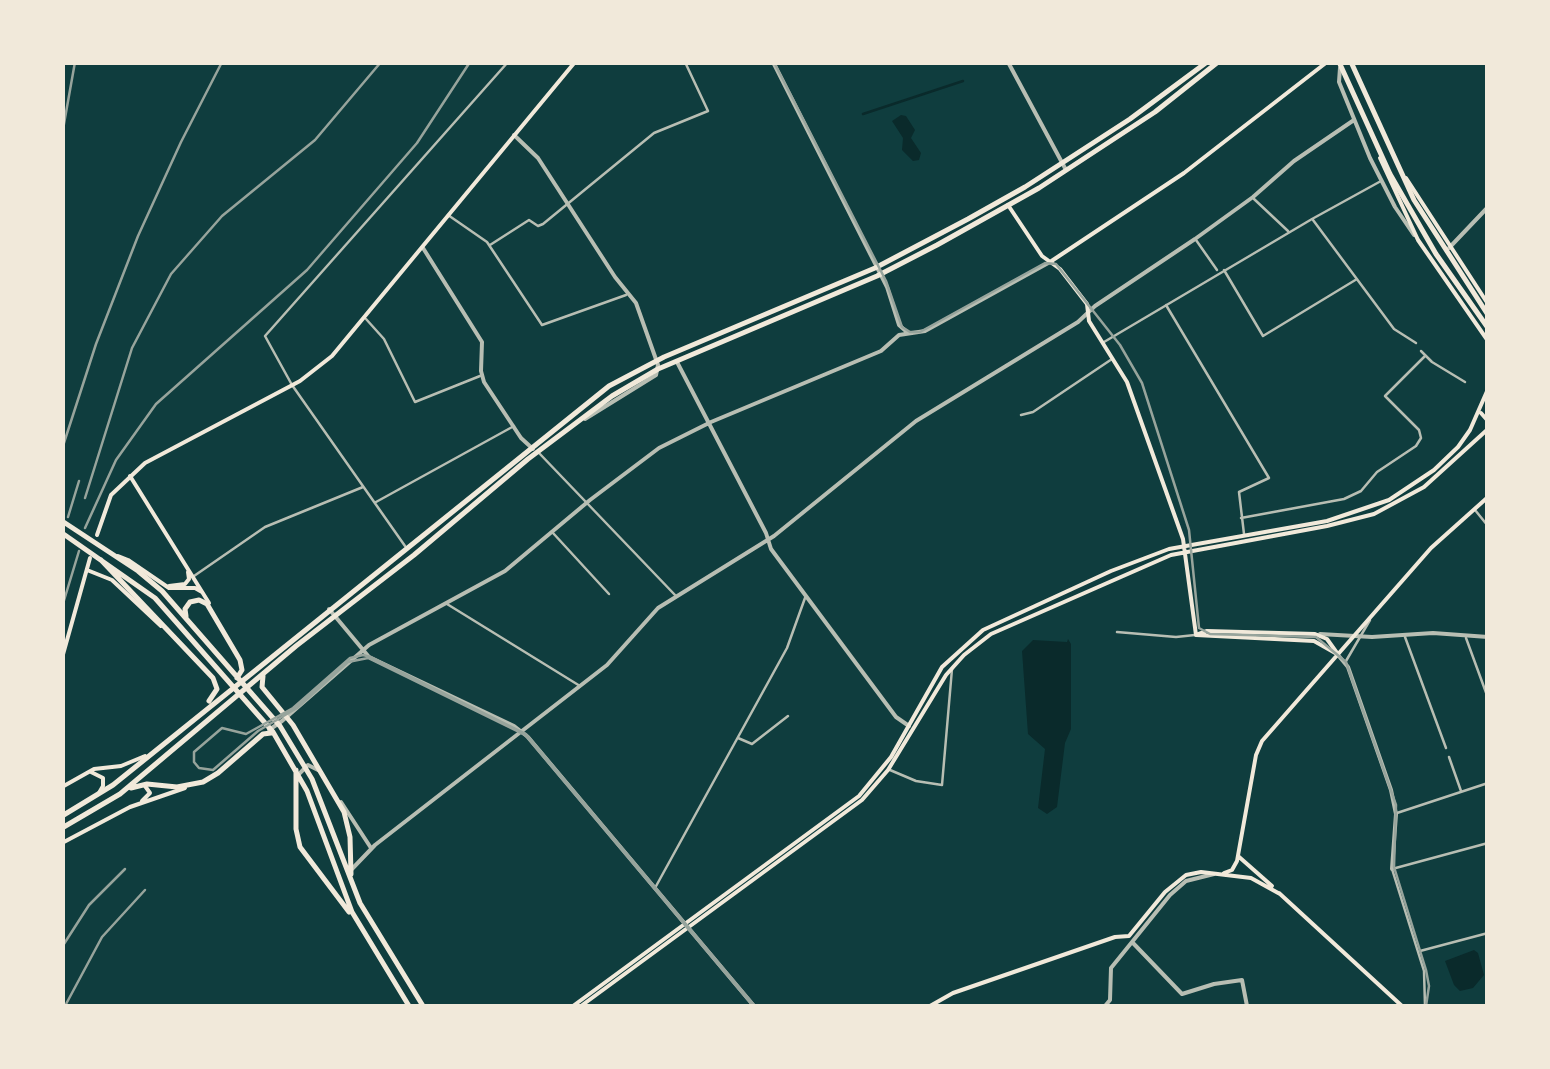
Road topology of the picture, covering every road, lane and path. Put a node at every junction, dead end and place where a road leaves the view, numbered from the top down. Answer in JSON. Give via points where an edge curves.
{"nodes":[{"id":1,"x":508,"y":62,"type":"edge"},
{"id":2,"x":574,"y":62,"type":"edge"},
{"id":3,"x":685,"y":62,"type":"edge"},
{"id":4,"x":773,"y":62,"type":"edge"},
{"id":5,"x":1008,"y":62,"type":"edge"},
{"id":6,"x":1207,"y":62,"type":"edge"},
{"id":7,"x":1218,"y":62,"type":"edge"},
{"id":8,"x":1327,"y":62,"type":"edge"},
{"id":9,"x":1351,"y":62,"type":"edge"},
{"id":10,"x":1339,"y":63,"type":"edge"},
{"id":11,"x":1354,"y":120,"type":"junction"},
{"id":12,"x":1380,"y":131,"type":"junction"},
{"id":13,"x":514,"y":135,"type":"junction"},
{"id":14,"x":1376,"y":149,"type":"junction"},
{"id":15,"x":1064,"y":167,"type":"junction"},
{"id":16,"x":1382,"y":182,"type":"junction"},
{"id":17,"x":1253,"y":197,"type":"junction"},
{"id":18,"x":570,"y":204,"type":"junction"},
{"id":19,"x":1008,"y":205,"type":"junction"},
{"id":20,"x":1488,"y":207,"type":"edge"},
{"id":21,"x":1416,"y":212,"type":"junction"},
{"id":22,"x":447,"y":214,"type":"junction"},
{"id":23,"x":1312,"y":219,"type":"junction"},
{"id":24,"x":1289,"y":232,"type":"junction"},
{"id":25,"x":1195,"y":239,"type":"junction"},
{"id":26,"x":1418,"y":240,"type":"junction"},
{"id":27,"x":490,"y":245,"type":"junction"},
{"id":28,"x":423,"y":247,"type":"junction"},
{"id":29,"x":1449,"y":248,"type":"junction"},
{"id":30,"x":1037,"y":249,"type":"junction"},
{"id":31,"x":1060,"y":255,"type":"junction"},
{"id":32,"x":1050,"y":262,"type":"junction"},
{"id":33,"x":878,"y":271,"type":"junction"},
{"id":34,"x":1222,"y":272,"type":"junction"},
{"id":35,"x":1357,"y":279,"type":"junction"},
{"id":36,"x":629,"y":294,"type":"junction"},
{"id":37,"x":1166,"y":304,"type":"junction"},
{"id":38,"x":1488,"y":304,"type":"edge"},
{"id":39,"x":1090,"y":308,"type":"junction"},
{"id":40,"x":1488,"y":315,"type":"edge"},
{"id":41,"x":365,"y":318,"type":"junction"},
{"id":42,"x":898,"y":322,"type":"junction"},
{"id":43,"x":1475,"y":324,"type":"junction"},
{"id":44,"x":1488,"y":327,"type":"edge"},
{"id":45,"x":913,"y":334,"type":"junction"},
{"id":46,"x":892,"y":341,"type":"junction"},
{"id":47,"x":1488,"y":341,"type":"edge"},
{"id":48,"x":1103,"y":343,"type":"junction"},
{"id":49,"x":1416,"y":344,"type":"dead end"},
{"id":50,"x":1422,"y":351,"type":"dead end"},
{"id":51,"x":1425,"y":356,"type":"junction"},
{"id":52,"x":1114,"y":359,"type":"junction"},
{"id":53,"x":657,"y":360,"type":"junction"},
{"id":54,"x":676,"y":361,"type":"junction"},
{"id":55,"x":658,"y":369,"type":"junction"},
{"id":56,"x":482,"y":375,"type":"junction"},
{"id":57,"x":1465,"y":382,"type":"dead end"},
{"id":58,"x":292,"y":385,"type":"junction"},
{"id":59,"x":1488,"y":389,"type":"edge"},
{"id":60,"x":1481,"y":408,"type":"junction"},
{"id":61,"x":1021,"y":414,"type":"dead end"},
{"id":62,"x":1488,"y":421,"type":"edge"},
{"id":63,"x":707,"y":424,"type":"junction"},
{"id":64,"x":514,"y":426,"type":"junction"},
{"id":65,"x":1488,"y":428,"type":"edge"},
{"id":66,"x":530,"y":446,"type":"junction"},
{"id":67,"x":538,"y":452,"type":"junction"},
{"id":68,"x":130,"y":476,"type":"junction"},
{"id":69,"x":364,"y":486,"type":"junction"},
{"id":70,"x":1488,"y":497,"type":"edge"},
{"id":71,"x":375,"y":502,"type":"junction"},
{"id":72,"x":587,"y":502,"type":"junction"},
{"id":73,"x":1474,"y":508,"type":"junction"},
{"id":74,"x":1242,"y":518,"type":"junction"},
{"id":75,"x":62,"y":521,"type":"edge"},
{"id":76,"x":1178,"y":523,"type":"junction"},
{"id":77,"x":1488,"y":526,"type":"edge"},
{"id":78,"x":553,"y":532,"type":"junction"},
{"id":79,"x":62,"y":533,"type":"edge"},
{"id":80,"x":96,"y":535,"type":"dead end"},
{"id":81,"x":1244,"y":535,"type":"junction"},
{"id":82,"x":767,"y":540,"type":"junction"},
{"id":83,"x":1186,"y":545,"type":"junction"},
{"id":84,"x":408,"y":550,"type":"junction"},
{"id":85,"x":1165,"y":550,"type":"junction"},
{"id":86,"x":115,"y":555,"type":"junction"},
{"id":87,"x":93,"y":556,"type":"junction"},
{"id":88,"x":187,"y":567,"type":"junction"},
{"id":89,"x":86,"y":570,"type":"junction"},
{"id":90,"x":194,"y":576,"type":"junction"},
{"id":91,"x":156,"y":579,"type":"junction"},
{"id":92,"x":610,"y":594,"type":"dead end"},
{"id":93,"x":206,"y":596,"type":"junction"},
{"id":94,"x":676,"y":596,"type":"junction"},
{"id":95,"x":805,"y":596,"type":"junction"},
{"id":96,"x":446,"y":603,"type":"junction"},
{"id":97,"x":331,"y":612,"type":"junction"},
{"id":98,"x":1375,"y":612,"type":"junction"},
{"id":99,"x":213,"y":613,"type":"junction"},
{"id":100,"x":187,"y":619,"type":"junction"},
{"id":101,"x":1117,"y":632,"type":"dead end"},
{"id":102,"x":1315,"y":634,"type":"junction"},
{"id":103,"x":1196,"y":635,"type":"junction"},
{"id":104,"x":1404,"y":635,"type":"junction"},
{"id":105,"x":1353,"y":636,"type":"junction"},
{"id":106,"x":1360,"y":636,"type":"junction"},
{"id":107,"x":1465,"y":636,"type":"junction"},
{"id":108,"x":1488,"y":637,"type":"edge"},
{"id":109,"x":184,"y":645,"type":"junction"},
{"id":110,"x":236,"y":650,"type":"junction"},
{"id":111,"x":361,"y":651,"type":"junction"},
{"id":112,"x":1337,"y":654,"type":"junction"},
{"id":113,"x":62,"y":658,"type":"edge"},
{"id":114,"x":1345,"y":662,"type":"junction"},
{"id":115,"x":260,"y":664,"type":"junction"},
{"id":116,"x":952,"y":668,"type":"junction"},
{"id":117,"x":268,"y":670,"type":"junction"},
{"id":118,"x":580,"y":686,"type":"junction"},
{"id":119,"x":230,"y":688,"type":"junction"},
{"id":120,"x":1488,"y":698,"type":"edge"},
{"id":121,"x":203,"y":709,"type":"junction"},
{"id":122,"x":788,"y":716,"type":"dead end"},
{"id":123,"x":287,"y":718,"type":"junction"},
{"id":124,"x":910,"y":726,"type":"junction"},
{"id":125,"x":521,"y":731,"type":"junction"},
{"id":126,"x":263,"y":734,"type":"junction"},
{"id":127,"x":738,"y":738,"type":"junction"},
{"id":128,"x":1446,"y":748,"type":"dead end"},
{"id":129,"x":149,"y":754,"type":"junction"},
{"id":130,"x":1449,"y":757,"type":"dead end"},
{"id":131,"x":888,"y":770,"type":"junction"},
{"id":132,"x":82,"y":775,"type":"junction"},
{"id":133,"x":325,"y":776,"type":"junction"},
{"id":134,"x":296,"y":780,"type":"junction"},
{"id":135,"x":1488,"y":783,"type":"edge"},
{"id":136,"x":138,"y":785,"type":"junction"},
{"id":137,"x":189,"y":786,"type":"junction"},
{"id":138,"x":62,"y":787,"type":"edge"},
{"id":139,"x":332,"y":788,"type":"junction"},
{"id":140,"x":1461,"y":792,"type":"junction"},
{"id":141,"x":120,"y":794,"type":"junction"},
{"id":142,"x":92,"y":800,"type":"junction"},
{"id":143,"x":138,"y":803,"type":"junction"},
{"id":144,"x":1396,"y":814,"type":"junction"},
{"id":145,"x":62,"y":816,"type":"edge"},
{"id":146,"x":62,"y":828,"type":"edge"},
{"id":147,"x":62,"y":843,"type":"edge"},
{"id":148,"x":1488,"y":843,"type":"edge"},
{"id":149,"x":371,"y":848,"type":"junction"},
{"id":150,"x":1238,"y":856,"type":"junction"},
{"id":151,"x":1392,"y":869,"type":"junction"},
{"id":152,"x":1224,"y":873,"type":"junction"},
{"id":153,"x":352,"y":879,"type":"junction"},
{"id":154,"x":654,"y":889,"type":"junction"},
{"id":155,"x":1167,"y":893,"type":"junction"},
{"id":156,"x":1280,"y":894,"type":"junction"},
{"id":157,"x":357,"y":897,"type":"junction"},
{"id":158,"x":357,"y":922,"type":"junction"},
{"id":159,"x":685,"y":926,"type":"junction"},
{"id":160,"x":1488,"y":932,"type":"edge"},
{"id":161,"x":1132,"y":942,"type":"junction"},
{"id":162,"x":1419,"y":952,"type":"junction"},
{"id":163,"x":1108,"y":1004,"type":"edge"},
{"id":164,"x":409,"y":1006,"type":"edge"},
{"id":165,"x":423,"y":1006,"type":"edge"},
{"id":166,"x":573,"y":1006,"type":"edge"},
{"id":167,"x":580,"y":1006,"type":"edge"},
{"id":168,"x":754,"y":1006,"type":"edge"},
{"id":169,"x":930,"y":1006,"type":"edge"},
{"id":170,"x":1246,"y":1006,"type":"edge"},
{"id":171,"x":1402,"y":1006,"type":"edge"},
{"id":172,"x":1425,"y":1006,"type":"edge"}],
"edges":[{"from":1,"to":58,"type":"street","via":[[265,336]]},
{"from":2,"to":13,"type":"main road"},
{"from":3,"to":18,"type":"street","via":[[708,112],[654,133]]},
{"from":4,"to":33,"type":"street"},
{"from":5,"to":15,"type":"street"},
{"from":6,"to":15,"type":"main road"},
{"from":7,"to":15,"type":"main road","via":[[1155,112]]},
{"from":8,"to":31,"type":"main road","via":[[1188,170]]},
{"from":9,"to":12,"type":"main road"},
{"from":10,"to":11,"type":"street","via":[[1338,82]]},
{"from":10,"to":14,"type":"main road"},
{"from":11,"to":16,"type":"street"},
{"from":11,"to":17,"type":"street"},
{"from":12,"to":21,"type":"main road"},
{"from":12,"to":29,"type":"main road"},
{"from":13,"to":18,"type":"street"},
{"from":13,"to":22,"type":"main road"},
{"from":14,"to":21,"type":"main road"},
{"from":14,"to":26,"type":"main road"},
{"from":15,"to":19,"type":"main road"},
{"from":15,"to":33,"type":"main road"},
{"from":16,"to":23,"type":"street"},
{"from":16,"to":26,"type":"street"},
{"from":17,"to":24,"type":"street"},
{"from":17,"to":25,"type":"street"},
{"from":18,"to":27,"type":"street","via":[[543,224],[528,220]]},
{"from":18,"to":36,"type":"street"},
{"from":19,"to":30,"type":"main road"},
{"from":19,"to":33,"type":"main road"},
{"from":20,"to":29,"type":"street"},
{"from":21,"to":40,"type":"main road"},
{"from":21,"to":44,"type":"main road"},
{"from":22,"to":27,"type":"street"},
{"from":22,"to":28,"type":"main road"},
{"from":23,"to":24,"type":"street"},
{"from":23,"to":35,"type":"street"},
{"from":24,"to":34,"type":"street"},
{"from":25,"to":34,"type":"street"},
{"from":25,"to":39,"type":"street"},
{"from":26,"to":43,"type":"main road"},
{"from":27,"to":36,"type":"street","via":[[544,325]]},
{"from":28,"to":41,"type":"main road"},
{"from":28,"to":56,"type":"street","via":[[480,337]]},
{"from":29,"to":38,"type":"main road"},
{"from":30,"to":31,"type":"main road"},
{"from":30,"to":32,"type":"main road"},
{"from":31,"to":32,"type":"main road"},
{"from":32,"to":39,"type":"main road"},
{"from":32,"to":45,"type":"street"},
{"from":33,"to":42,"type":"street"},
{"from":33,"to":53,"type":"main road"},
{"from":33,"to":54,"type":"main road"},
{"from":34,"to":35,"type":"street","via":[[1264,336]]},
{"from":34,"to":37,"type":"street"},
{"from":35,"to":49,"type":"street","via":[[1394,328]]},
{"from":36,"to":53,"type":"street"},
{"from":37,"to":48,"type":"street"},
{"from":37,"to":74,"type":"street","via":[[1269,478],[1239,492]]},
{"from":39,"to":48,"type":"main road","via":[[1088,320]]},
{"from":39,"to":82,"type":"street","via":[[1078,322],[926,414]]},
{"from":41,"to":56,"type":"street","via":[[384,338],[414,401]]},
{"from":41,"to":58,"type":"main road","via":[[332,356]]},
{"from":42,"to":45,"type":"street"},
{"from":42,"to":46,"type":"street"},
{"from":43,"to":44,"type":"main road"},
{"from":43,"to":47,"type":"main road"},
{"from":45,"to":46,"type":"street"},
{"from":46,"to":63,"type":"street"},
{"from":48,"to":52,"type":"main road"},
{"from":50,"to":51,"type":"street"},
{"from":51,"to":57,"type":"street"},
{"from":51,"to":74,"type":"street","via":[[1386,396],[1417,428],[1420,442],[1376,472],[1361,492]]},
{"from":52,"to":61,"type":"street"},
{"from":52,"to":76,"type":"main road"},
{"from":53,"to":55,"type":"street"},
{"from":53,"to":66,"type":"main road","via":[[608,386]]},
{"from":54,"to":55,"type":"main road"},
{"from":54,"to":63,"type":"street"},
{"from":55,"to":67,"type":"main road"},
{"from":56,"to":64,"type":"street"},
{"from":58,"to":68,"type":"main road","via":[[158,454]]},
{"from":58,"to":69,"type":"street"},
{"from":59,"to":60,"type":"main road"},
{"from":60,"to":62,"type":"main road"},
{"from":60,"to":81,"type":"main road","via":[[1450,456],[1397,496],[1341,518]]},
{"from":63,"to":72,"type":"street","via":[[655,451]]},
{"from":63,"to":82,"type":"street"},
{"from":64,"to":66,"type":"street"},
{"from":64,"to":71,"type":"street"},
{"from":65,"to":83,"type":"main road","via":[[1424,487],[1374,514]]},
{"from":66,"to":67,"type":"street"},
{"from":66,"to":84,"type":"main road"},
{"from":67,"to":72,"type":"street"},
{"from":67,"to":97,"type":"main road","via":[[414,556]]},
{"from":68,"to":80,"type":"main road","via":[[109,499]]},
{"from":68,"to":88,"type":"main road"},
{"from":69,"to":71,"type":"street"},
{"from":69,"to":90,"type":"street","via":[[269,525]]},
{"from":70,"to":73,"type":"main road"},
{"from":71,"to":84,"type":"street"},
{"from":72,"to":78,"type":"street"},
{"from":72,"to":94,"type":"street"},
{"from":73,"to":77,"type":"street"},
{"from":73,"to":98,"type":"main road"},
{"from":74,"to":81,"type":"street"},
{"from":75,"to":86,"type":"main road"},
{"from":76,"to":83,"type":"main road"},
{"from":76,"to":85,"type":"main road","via":[[1178,540]]},
{"from":78,"to":92,"type":"street"},
{"from":78,"to":96,"type":"street","via":[[501,574]]},
{"from":79,"to":87,"type":"main road"},
{"from":81,"to":83,"type":"main road"},
{"from":82,"to":94,"type":"street"},
{"from":82,"to":95,"type":"street"},
{"from":83,"to":85,"type":"main road"},
{"from":83,"to":103,"type":"main road"},
{"from":83,"to":116,"type":"main road","via":[[1005,626]]},
{"from":84,"to":97,"type":"main road"},
{"from":85,"to":124,"type":"main road","via":[[983,630],[949,659]]},
{"from":86,"to":91,"type":"main road"},
{"from":86,"to":100,"type":"main road"},
{"from":87,"to":89,"type":"main road"},
{"from":87,"to":109,"type":"main road"},
{"from":87,"to":158,"type":"main road","via":[[145,590],[284,747]]},
{"from":88,"to":90,"type":"main road"},
{"from":88,"to":91,"type":"main road","via":[[183,586]]},
{"from":89,"to":109,"type":"main road","via":[[112,580]]},
{"from":89,"to":113,"type":"main road"},
{"from":90,"to":93,"type":"main road"},
{"from":91,"to":93,"type":"main road"},
{"from":93,"to":99,"type":"main road"},
{"from":94,"to":118,"type":"street"},
{"from":95,"to":124,"type":"street"},
{"from":95,"to":127,"type":"street","via":[[787,648]]},
{"from":96,"to":111,"type":"street"},
{"from":96,"to":118,"type":"street"},
{"from":97,"to":111,"type":"street"},
{"from":97,"to":115,"type":"main road"},
{"from":97,"to":117,"type":"main road"},
{"from":98,"to":105,"type":"main road"},
{"from":98,"to":106,"type":"street"},
{"from":99,"to":100,"type":"main road","via":[[196,600],[186,607]]},
{"from":99,"to":110,"type":"main road"},
{"from":100,"to":157,"type":"main road","via":[[292,742]]},
{"from":101,"to":103,"type":"street"},
{"from":102,"to":103,"type":"main road"},
{"from":102,"to":105,"type":"street"},
{"from":102,"to":112,"type":"main road"},
{"from":103,"to":112,"type":"main road","via":[[1314,641]]},
{"from":104,"to":106,"type":"street"},
{"from":104,"to":107,"type":"street"},
{"from":104,"to":128,"type":"street"},
{"from":105,"to":106,"type":"street"},
{"from":105,"to":112,"type":"main road"},
{"from":106,"to":114,"type":"street"},
{"from":107,"to":108,"type":"street"},
{"from":107,"to":120,"type":"street"},
{"from":109,"to":121,"type":"main road","via":[[216,684]]},
{"from":110,"to":115,"type":"main road","via":[[248,663]]},
{"from":110,"to":119,"type":"main road","via":[[242,670]]},
{"from":111,"to":123,"type":"street"},
{"from":111,"to":125,"type":"street"},
{"from":112,"to":114,"type":"street"},
{"from":112,"to":150,"type":"main road","via":[[1260,744]]},
{"from":114,"to":144,"type":"street"},
{"from":115,"to":119,"type":"main road"},
{"from":116,"to":124,"type":"main road"},
{"from":116,"to":131,"type":"street","via":[[942,785]]},
{"from":117,"to":123,"type":"main road","via":[[262,687]]},
{"from":117,"to":141,"type":"main road"},
{"from":118,"to":125,"type":"street"},
{"from":119,"to":121,"type":"main road"},
{"from":121,"to":129,"type":"main road"},
{"from":122,"to":127,"type":"street","via":[[752,744]]},
{"from":123,"to":126,"type":"street"},
{"from":123,"to":133,"type":"main road"},
{"from":124,"to":131,"type":"main road"},
{"from":124,"to":159,"type":"main road","via":[[859,796]]},
{"from":125,"to":149,"type":"street"},
{"from":125,"to":154,"type":"street"},
{"from":126,"to":134,"type":"main road","via":[[280,740]]},
{"from":126,"to":137,"type":"main road","via":[[218,773]]},
{"from":127,"to":154,"type":"street"},
{"from":129,"to":132,"type":"main road"},
{"from":129,"to":142,"type":"main road"},
{"from":130,"to":140,"type":"street"},
{"from":131,"to":159,"type":"main road","via":[[856,805]]},
{"from":132,"to":138,"type":"main road"},
{"from":132,"to":142,"type":"main road","via":[[96,772],[102,778],[104,786]]},
{"from":133,"to":134,"type":"street","via":[[308,765]]},
{"from":133,"to":139,"type":"main road"},
{"from":134,"to":158,"type":"main road","via":[[300,847]]},
{"from":135,"to":140,"type":"street"},
{"from":136,"to":137,"type":"main road"},
{"from":136,"to":141,"type":"main road"},
{"from":136,"to":143,"type":"main road","via":[[150,791]]},
{"from":137,"to":143,"type":"main road"},
{"from":139,"to":149,"type":"street"},
{"from":139,"to":153,"type":"main road","via":[[348,824]]},
{"from":140,"to":144,"type":"street"},
{"from":141,"to":146,"type":"main road"},
{"from":142,"to":145,"type":"main road"},
{"from":143,"to":147,"type":"main road"},
{"from":144,"to":151,"type":"street"},
{"from":148,"to":151,"type":"street"},
{"from":149,"to":153,"type":"street","via":[[355,864]]},
{"from":150,"to":152,"type":"main road"},
{"from":150,"to":156,"type":"main road"},
{"from":151,"to":162,"type":"street"},
{"from":152,"to":155,"type":"street"},
{"from":152,"to":155,"type":"main road","via":[[1193,873]]},
{"from":152,"to":156,"type":"main road","via":[[1258,880]]},
{"from":153,"to":157,"type":"main road"},
{"from":154,"to":159,"type":"street"},
{"from":155,"to":161,"type":"street"},
{"from":155,"to":169,"type":"main road","via":[[1128,936]]},
{"from":156,"to":171,"type":"main road"},
{"from":157,"to":165,"type":"main road"},
{"from":158,"to":164,"type":"main road"},
{"from":159,"to":166,"type":"main road"},
{"from":159,"to":167,"type":"main road"},
{"from":159,"to":168,"type":"street"},
{"from":160,"to":162,"type":"street"},
{"from":161,"to":163,"type":"street","via":[[1111,968]]},
{"from":161,"to":170,"type":"street","via":[[1182,994],[1242,980]]},
{"from":162,"to":172,"type":"street"}]}
